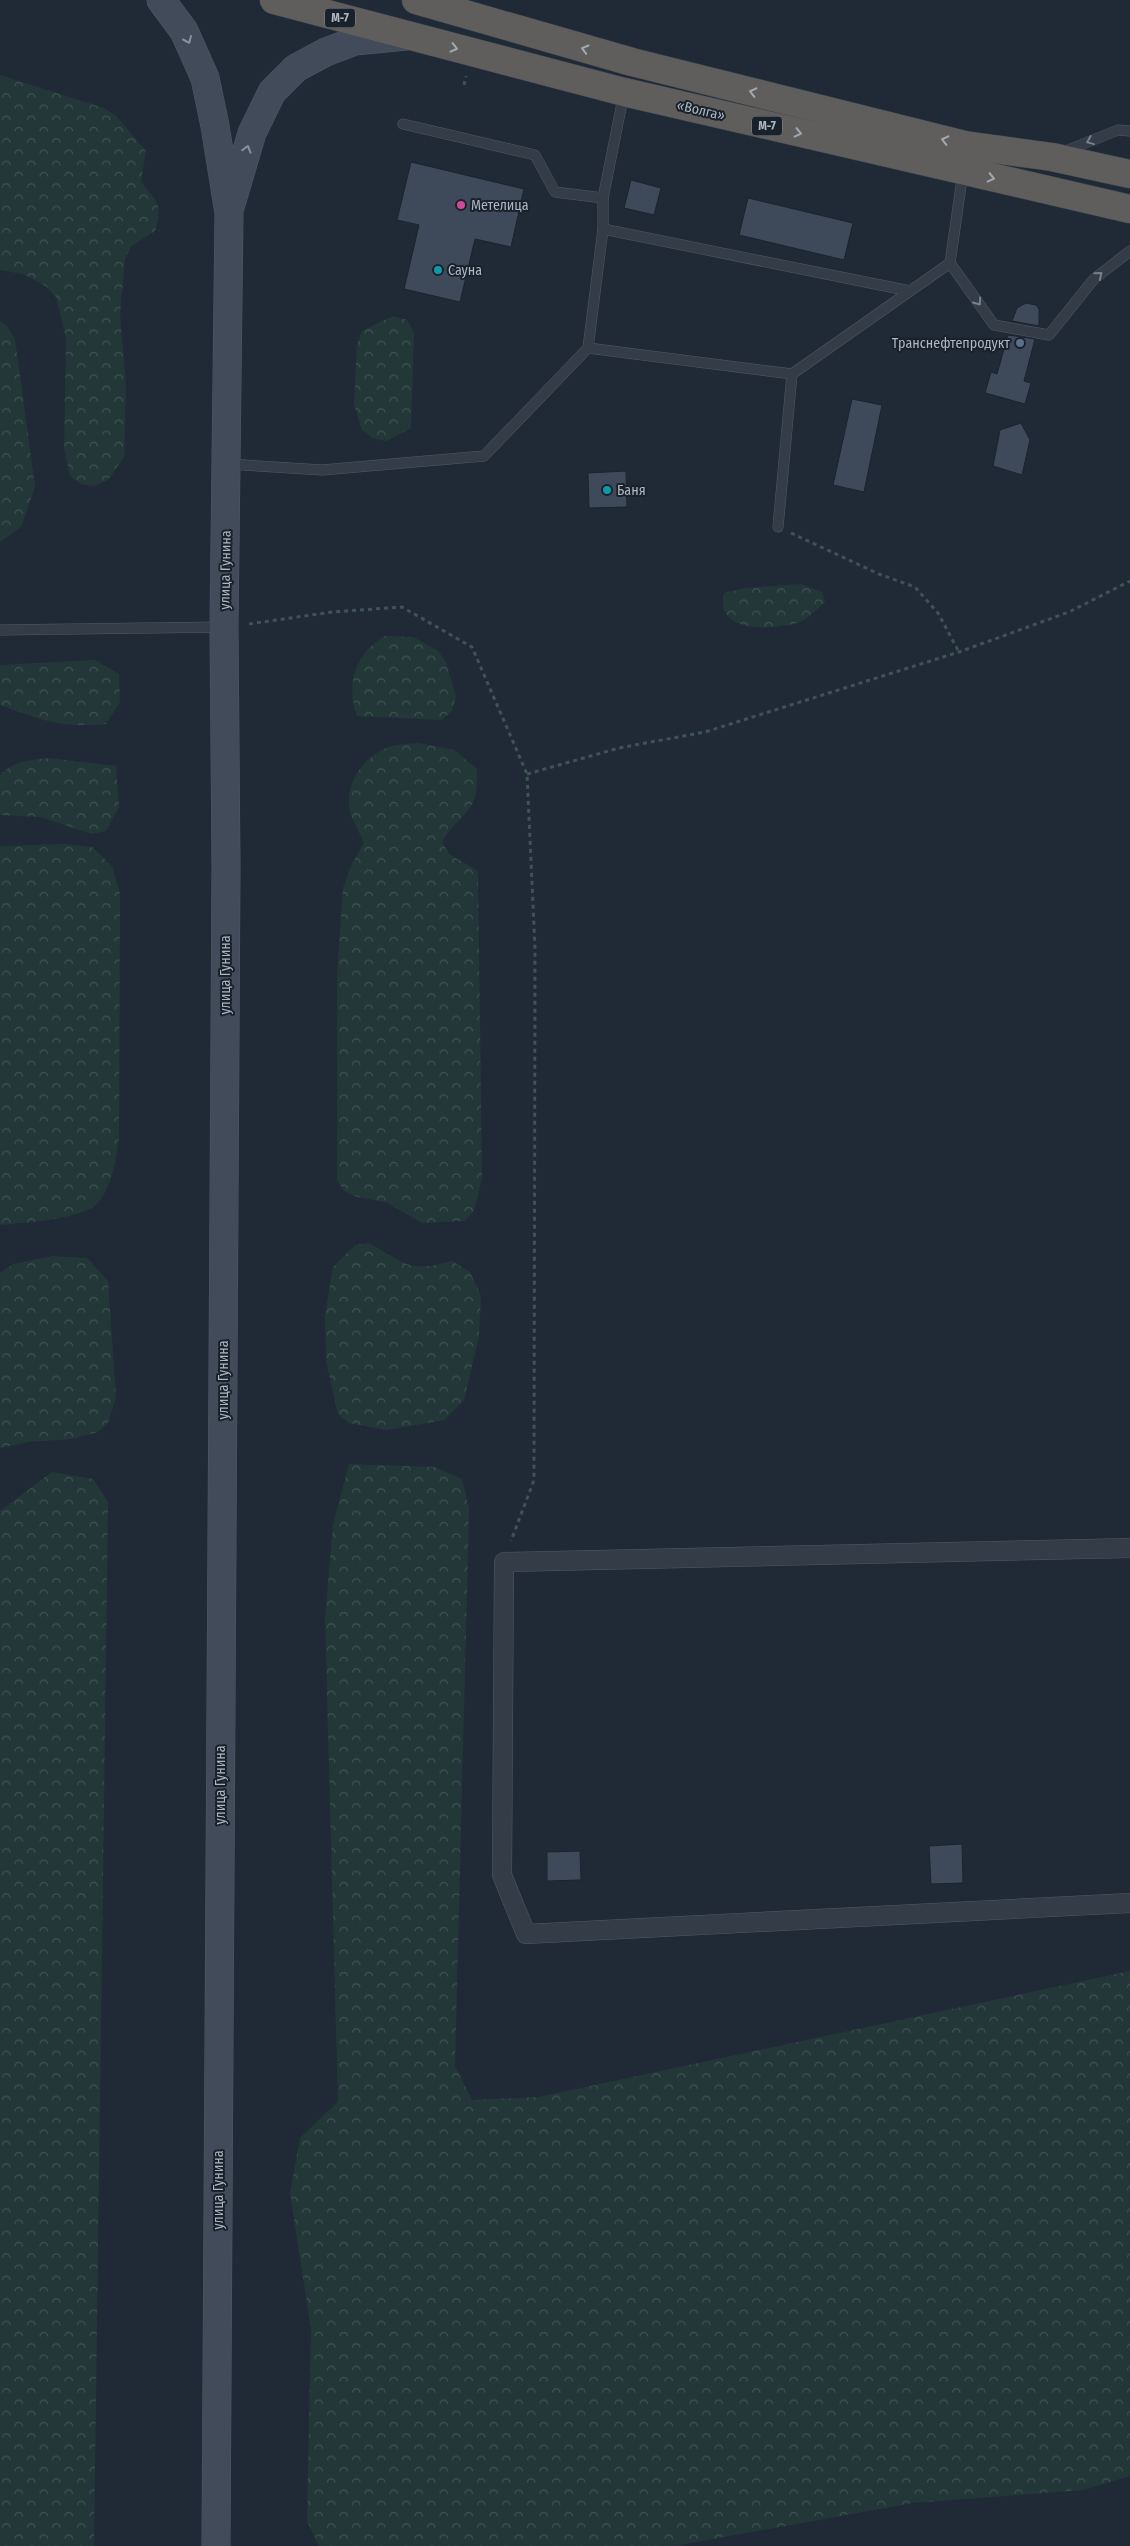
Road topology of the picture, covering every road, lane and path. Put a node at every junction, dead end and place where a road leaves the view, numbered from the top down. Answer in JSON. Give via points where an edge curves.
{"nodes":[{"id":1,"x":161,"y":0,"type":"edge"},
{"id":2,"x":274,"y":0,"type":"edge"},
{"id":3,"x":416,"y":0,"type":"edge"},
{"id":4,"x":406,"y":36,"type":"junction"},
{"id":5,"x":624,"y":92,"type":"junction"},
{"id":6,"x":403,"y":124,"type":"dead end"},
{"id":7,"x":1130,"y":131,"type":"edge"},
{"id":8,"x":1052,"y":157,"type":"junction"},
{"id":9,"x":963,"y":172,"type":"junction"},
{"id":10,"x":1130,"y":174,"type":"edge"},
{"id":11,"x":603,"y":198,"type":"junction"},
{"id":12,"x":1130,"y":210,"type":"edge"},
{"id":13,"x":229,"y":213,"type":"junction"},
{"id":14,"x":604,"y":229,"type":"junction"},
{"id":15,"x":1130,"y":251,"type":"edge"},
{"id":16,"x":950,"y":263,"type":"junction"},
{"id":17,"x":910,"y":291,"type":"junction"},
{"id":18,"x":588,"y":348,"type":"junction"},
{"id":19,"x":792,"y":374,"type":"junction"},
{"id":20,"x":226,"y":464,"type":"junction"},
{"id":21,"x":778,"y":527,"type":"joint"},
{"id":22,"x":1130,"y":581,"type":"edge"},
{"id":23,"x":224,"y":627,"type":"junction"},
{"id":24,"x":0,"y":630,"type":"edge"},
{"id":25,"x":959,"y":652,"type":"junction"},
{"id":26,"x":527,"y":774,"type":"junction"},
{"id":27,"x":1130,"y":1548,"type":"edge"},
{"id":28,"x":504,"y":1562,"type":"junction"},
{"id":29,"x":1130,"y":1903,"type":"edge"},
{"id":30,"x":216,"y":2546,"type":"edge"}],
"edges":[{"from":1,"to":13,"type":"main road","one_way":true,"via":[[184,30],[204,78]]},
{"from":2,"to":4,"type":"highway","name":"«Волга»","number":"М-7"},
{"from":8,"to":3,"type":"highway","number":"М-7","one_way":true,"via":[[965,145],[632,62]]},
{"from":4,"to":5,"type":"highway","name":"«Волга»","number":"М-7","one_way":true},
{"from":13,"to":4,"type":"main road","one_way":true,"via":[[252,134],[272,92],[296,68],[326,52],[355,41]]},
{"from":5,"to":9,"type":"highway","name":"«Волга»","number":"М-7","one_way":true},
{"from":5,"to":11,"type":"lane"},
{"from":6,"to":11,"type":"lane","via":[[535,155],[555,192]]},
{"from":7,"to":8,"type":"lane","one_way":true,"via":[[1118,130]]},
{"from":8,"to":10,"type":"highway","number":"М-7"},
{"from":9,"to":12,"type":"highway","name":"«Волга»","number":"М-7","one_way":true},
{"from":9,"to":16,"type":"lane"},
{"from":11,"to":14,"type":"lane"},
{"from":13,"to":20,"type":"main road","name":"улица Гунина"},
{"from":14,"to":17,"type":"lane"},
{"from":14,"to":18,"type":"lane"},
{"from":16,"to":15,"type":"lane","one_way":true,"via":[[994,326],[1049,335],[1094,279]]},
{"from":16,"to":17,"type":"lane"},
{"from":17,"to":19,"type":"lane"},
{"from":18,"to":19,"type":"lane"},
{"from":18,"to":20,"type":"lane","via":[[484,456],[322,470]]},
{"from":19,"to":21,"type":"lane"},
{"from":20,"to":23,"type":"main road","name":"улица Гунина"},
{"from":21,"to":25,"type":"path","via":[[879,574],[915,587],[938,613]]},
{"from":22,"to":25,"type":"path","via":[[1069,612]]},
{"from":23,"to":24,"type":"lane"},
{"from":23,"to":26,"type":"path","via":[[332,612],[402,607],[472,647]]},
{"from":23,"to":30,"type":"main road","name":"улица Гунина","via":[[226,867]]},
{"from":25,"to":26,"type":"path","via":[[705,732],[619,748]]},
{"from":26,"to":28,"type":"path","via":[[535,948],[534,1480]]},
{"from":27,"to":28,"type":"street"},
{"from":28,"to":29,"type":"street","via":[[502,1875],[526,1934]]}]}
